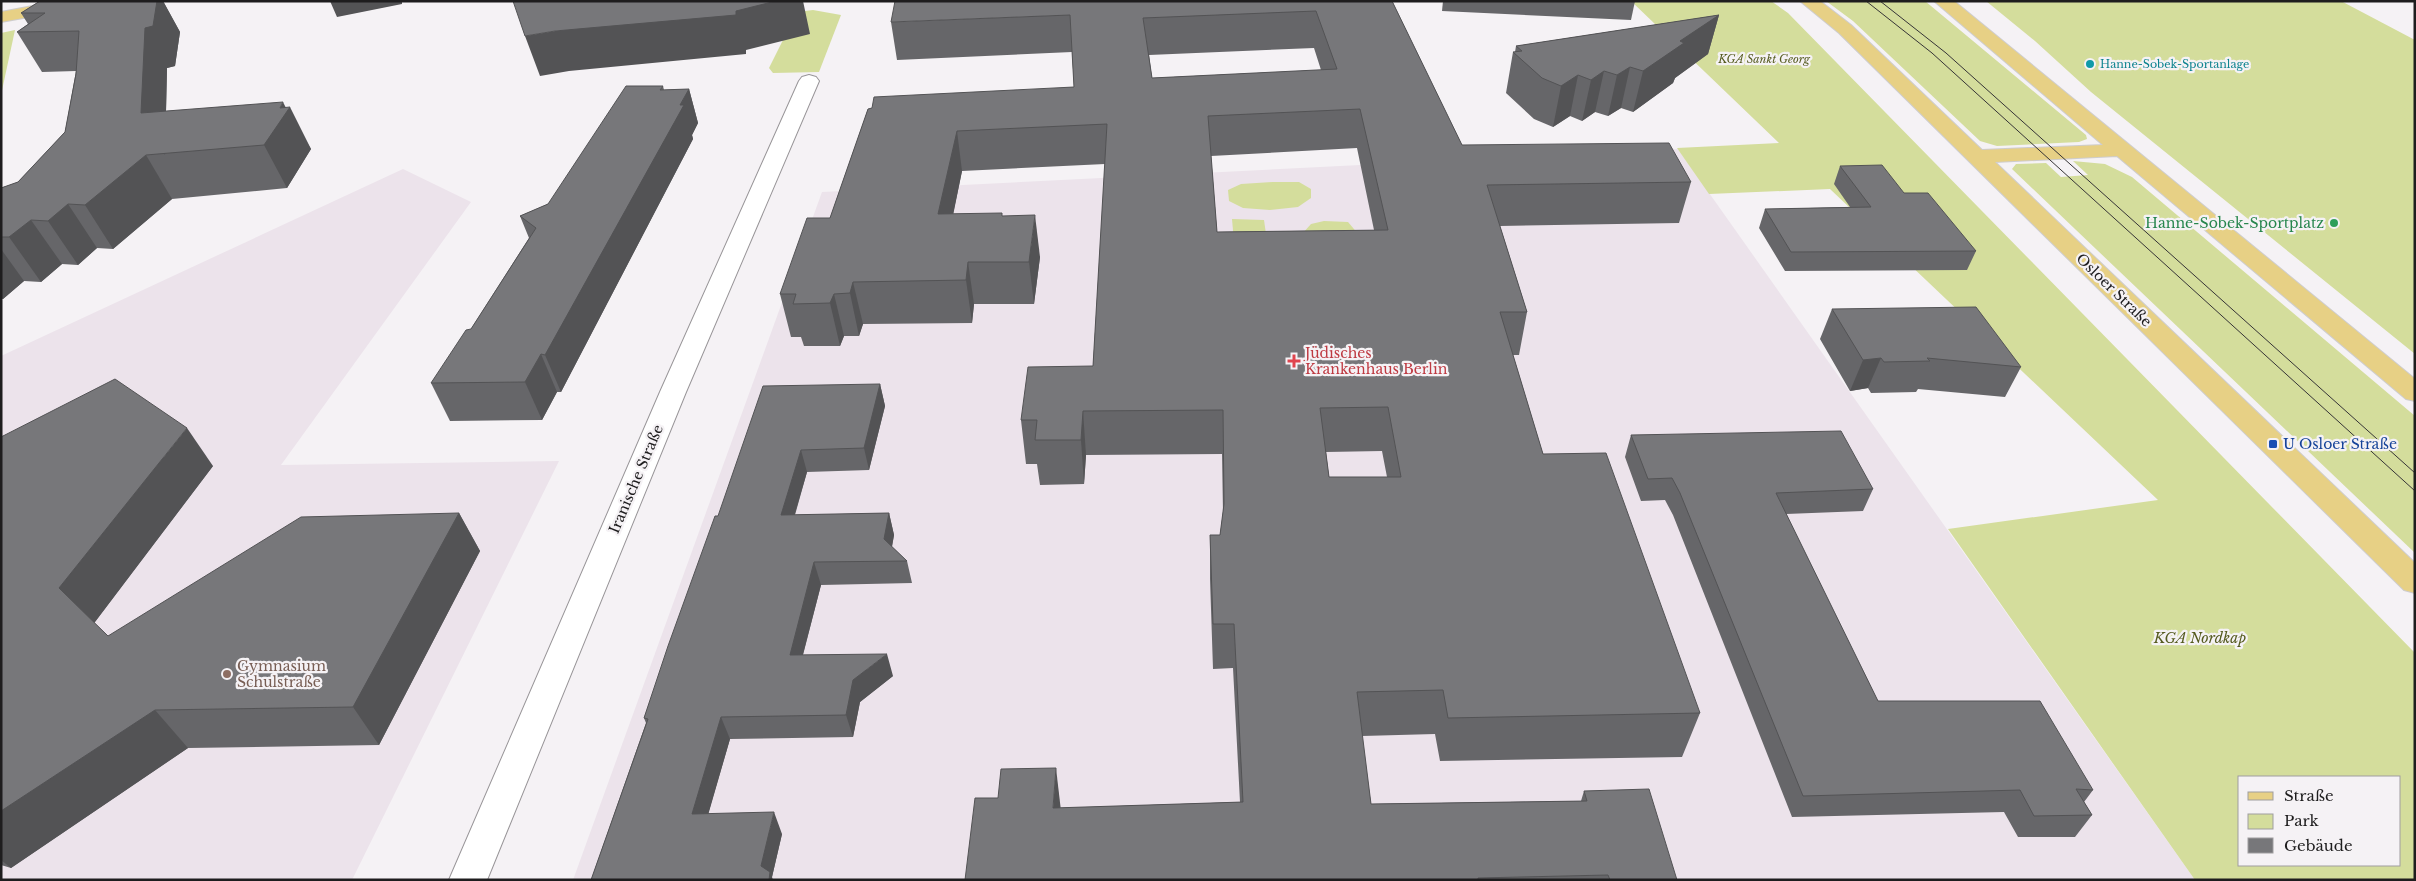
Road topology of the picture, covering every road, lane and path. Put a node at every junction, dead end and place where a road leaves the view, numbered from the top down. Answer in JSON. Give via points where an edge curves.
{"nodes":[{"id":1,"x":90,"y":1,"type":"edge"},
{"id":2,"x":1809,"y":1,"type":"edge"},
{"id":3,"x":1943,"y":1,"type":"edge"},
{"id":4,"x":1,"y":17,"type":"edge"},
{"id":5,"x":808,"y":81,"type":"dead end"},
{"id":6,"x":2122,"y":150,"type":"junction"},
{"id":7,"x":1976,"y":157,"type":"junction"},
{"id":8,"x":2415,"y":393,"type":"edge"},
{"id":9,"x":2415,"y":582,"type":"edge"},
{"id":10,"x":468,"y":880,"type":"edge"}],
"edges":[{"from":1,"to":4,"type":"main road"},
{"from":2,"to":7,"type":"main road","name":"Osloer Straße","via":[[1845,29]]},
{"from":3,"to":6,"type":"main road"},
{"from":5,"to":10,"type":"street","name":"Iranische Straße"},
{"from":6,"to":7,"type":"main road"},
{"from":6,"to":8,"type":"main road"},
{"from":7,"to":9,"type":"main road","name":"Osloer Straße"}]}
